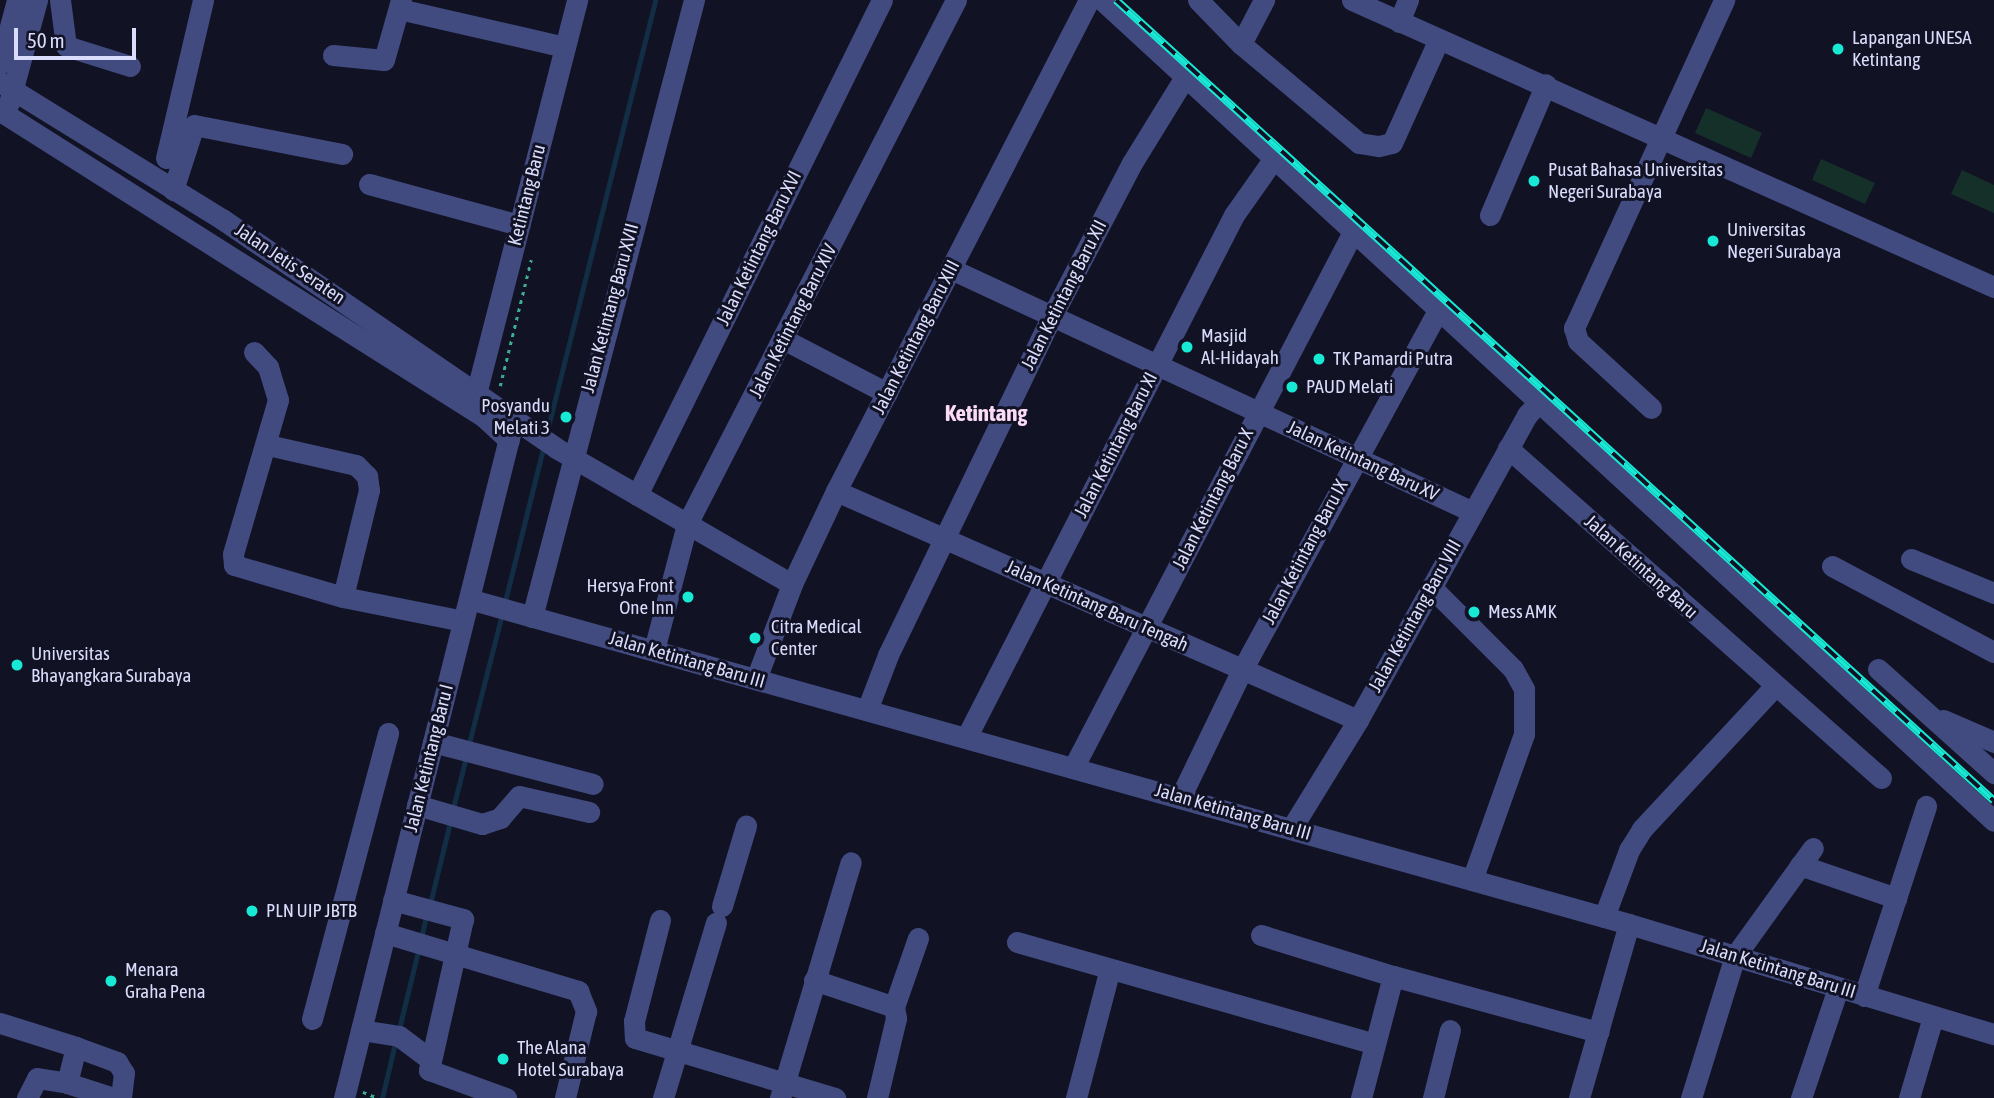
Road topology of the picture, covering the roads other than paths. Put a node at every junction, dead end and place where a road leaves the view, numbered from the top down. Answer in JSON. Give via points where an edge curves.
{"nodes":[{"id":1,"x":17,"y":0,"type":"edge"},
{"id":2,"x":37,"y":0,"type":"edge"},
{"id":3,"x":60,"y":0,"type":"edge"},
{"id":4,"x":203,"y":0,"type":"edge"},
{"id":5,"x":577,"y":0,"type":"edge"},
{"id":6,"x":694,"y":0,"type":"edge"},
{"id":7,"x":882,"y":0,"type":"edge"},
{"id":8,"x":956,"y":0,"type":"edge"},
{"id":9,"x":1089,"y":0,"type":"edge"},
{"id":10,"x":1102,"y":0,"type":"edge"},
{"id":11,"x":1198,"y":0,"type":"edge"},
{"id":12,"x":1264,"y":0,"type":"edge"},
{"id":13,"x":1352,"y":0,"type":"edge"},
{"id":14,"x":1408,"y":0,"type":"edge"},
{"id":15,"x":1724,"y":0,"type":"edge"},
{"id":16,"x":400,"y":4,"type":"edge"},
{"id":17,"x":1399,"y":22,"type":"junction"},
{"id":18,"x":1439,"y":39,"type":"junction"},
{"id":19,"x":1241,"y":44,"type":"junction"},
{"id":20,"x":565,"y":47,"type":"junction"},
{"id":21,"x":333,"y":55,"type":"dead end"},
{"id":22,"x":0,"y":64,"type":"edge"},
{"id":23,"x":130,"y":65,"type":"dead end"},
{"id":24,"x":1185,"y":77,"type":"junction"},
{"id":25,"x":1546,"y":84,"type":"junction"},
{"id":26,"x":6,"y":86,"type":"edge"},
{"id":27,"x":3,"y":113,"type":"edge"},
{"id":28,"x":1663,"y":140,"type":"junction"},
{"id":29,"x":342,"y":154,"type":"dead end"},
{"id":30,"x":166,"y":158,"type":"dead end"},
{"id":31,"x":1274,"y":158,"type":"junction"},
{"id":32,"x":369,"y":184,"type":"dead end"},
{"id":33,"x":173,"y":190,"type":"junction"},
{"id":34,"x":1490,"y":215,"type":"dead end"},
{"id":35,"x":519,"y":225,"type":"junction"},
{"id":36,"x":1353,"y":230,"type":"junction"},
{"id":37,"x":951,"y":268,"type":"junction"},
{"id":38,"x":1994,"y":286,"type":"edge"},
{"id":39,"x":1438,"y":310,"type":"junction"},
{"id":40,"x":1052,"y":316,"type":"junction"},
{"id":41,"x":785,"y":340,"type":"junction"},
{"id":42,"x":254,"y":352,"type":"dead end"},
{"id":43,"x":1157,"y":365,"type":"junction"},
{"id":44,"x":477,"y":390,"type":"junction"},
{"id":45,"x":887,"y":393,"type":"junction"},
{"id":46,"x":1538,"y":403,"type":"junction"},
{"id":47,"x":1651,"y":408,"type":"dead end"},
{"id":48,"x":1258,"y":412,"type":"junction"},
{"id":49,"x":519,"y":422,"type":"junction"},
{"id":50,"x":509,"y":440,"type":"junction"},
{"id":51,"x":268,"y":445,"type":"junction"},
{"id":52,"x":1508,"y":448,"type":"junction"},
{"id":53,"x":564,"y":453,"type":"junction"},
{"id":54,"x":1356,"y":457,"type":"junction"},
{"id":55,"x":836,"y":491,"type":"junction"},
{"id":56,"x":637,"y":495,"type":"junction"},
{"id":57,"x":1471,"y":511,"type":"junction"},
{"id":58,"x":687,"y":524,"type":"junction"},
{"id":59,"x":944,"y":539,"type":"junction"},
{"id":60,"x":1910,"y":559,"type":"dead end"},
{"id":61,"x":1832,"y":566,"type":"dead end"},
{"id":62,"x":1045,"y":583,"type":"junction"},
{"id":63,"x":792,"y":584,"type":"junction"},
{"id":64,"x":1431,"y":587,"type":"junction"},
{"id":65,"x":1994,"y":593,"type":"edge"},
{"id":66,"x":343,"y":597,"type":"junction"},
{"id":67,"x":469,"y":599,"type":"junction"},
{"id":68,"x":525,"y":616,"type":"junction"},
{"id":69,"x":463,"y":621,"type":"junction"},
{"id":70,"x":1146,"y":628,"type":"junction"},
{"id":71,"x":654,"y":650,"type":"junction"},
{"id":72,"x":1994,"y":652,"type":"edge"},
{"id":73,"x":1878,"y":669,"type":"dead end"},
{"id":74,"x":1242,"y":670,"type":"junction"},
{"id":75,"x":756,"y":679,"type":"junction"},
{"id":76,"x":1774,"y":687,"type":"junction"},
{"id":77,"x":867,"y":710,"type":"junction"},
{"id":78,"x":1925,"y":712,"type":"junction"},
{"id":79,"x":1358,"y":720,"type":"junction"},
{"id":80,"x":388,"y":733,"type":"dead end"},
{"id":81,"x":966,"y":738,"type":"junction"},
{"id":82,"x":433,"y":742,"type":"junction"},
{"id":83,"x":1994,"y":742,"type":"edge"},
{"id":84,"x":1073,"y":768,"type":"junction"},
{"id":85,"x":1994,"y":773,"type":"edge"},
{"id":86,"x":1881,"y":778,"type":"dead end"},
{"id":87,"x":593,"y":785,"type":"dead end"},
{"id":88,"x":1180,"y":798,"type":"junction"},
{"id":89,"x":1926,"y":806,"type":"dead end"},
{"id":90,"x":427,"y":809,"type":"junction"},
{"id":91,"x":589,"y":812,"type":"dead end"},
{"id":92,"x":1994,"y":821,"type":"edge"},
{"id":93,"x":746,"y":826,"type":"dead end"},
{"id":94,"x":1291,"y":829,"type":"junction"},
{"id":95,"x":851,"y":862,"type":"dead end"},
{"id":96,"x":1472,"y":880,"type":"junction"},
{"id":97,"x":1896,"y":898,"type":"junction"},
{"id":98,"x":403,"y":903,"type":"junction"},
{"id":99,"x":1604,"y":917,"type":"junction"},
{"id":100,"x":660,"y":920,"type":"dead end"},
{"id":101,"x":1629,"y":924,"type":"junction"},
{"id":102,"x":385,"y":933,"type":"junction"},
{"id":103,"x":1261,"y":935,"type":"dead end"},
{"id":104,"x":918,"y":938,"type":"dead end"},
{"id":105,"x":1017,"y":942,"type":"dead end"},
{"id":106,"x":455,"y":954,"type":"junction"},
{"id":107,"x":1735,"y":956,"type":"junction"},
{"id":108,"x":1109,"y":972,"type":"junction"},
{"id":109,"x":1393,"y":976,"type":"junction"},
{"id":110,"x":814,"y":980,"type":"junction"},
{"id":111,"x":1838,"y":988,"type":"junction"},
{"id":112,"x":1864,"y":996,"type":"junction"},
{"id":113,"x":894,"y":1007,"type":"junction"},
{"id":114,"x":1933,"y":1017,"type":"junction"},
{"id":115,"x":312,"y":1019,"type":"dead end"},
{"id":116,"x":0,"y":1023,"type":"edge"},
{"id":117,"x":361,"y":1030,"type":"junction"},
{"id":118,"x":1450,"y":1030,"type":"dead end"},
{"id":119,"x":1598,"y":1032,"type":"junction"},
{"id":120,"x":1994,"y":1034,"type":"edge"},
{"id":121,"x":1374,"y":1044,"type":"junction"},
{"id":122,"x":76,"y":1047,"type":"junction"},
{"id":123,"x":678,"y":1048,"type":"junction"},
{"id":124,"x":428,"y":1058,"type":"junction"},
{"id":125,"x":67,"y":1083,"type":"junction"},
{"id":126,"x":782,"y":1090,"type":"edge"},
{"id":127,"x":27,"y":1098,"type":"edge"},
{"id":128,"x":114,"y":1098,"type":"edge"},
{"id":129,"x":121,"y":1098,"type":"edge"},
{"id":130,"x":344,"y":1098,"type":"edge"},
{"id":131,"x":506,"y":1098,"type":"edge"},
{"id":132,"x":565,"y":1098,"type":"edge"},
{"id":133,"x":663,"y":1098,"type":"edge"},
{"id":134,"x":835,"y":1098,"type":"edge"},
{"id":135,"x":877,"y":1098,"type":"edge"},
{"id":136,"x":1076,"y":1098,"type":"edge"},
{"id":137,"x":1361,"y":1098,"type":"edge"},
{"id":138,"x":1433,"y":1098,"type":"edge"},
{"id":139,"x":1579,"y":1098,"type":"edge"},
{"id":140,"x":1691,"y":1098,"type":"edge"},
{"id":141,"x":1801,"y":1098,"type":"edge"},
{"id":142,"x":1909,"y":1098,"type":"edge"}],
"edges":[{"from":1,"to":22,"type":"street"},
{"from":2,"to":26,"type":"street"},
{"from":3,"to":23,"type":"street","via":[[66,46]]},
{"from":4,"to":30,"type":"street"},
{"from":5,"to":20,"type":"street","name":"Ketintang Baru"},
{"from":6,"to":53,"type":"street","name":"Jalan Ketintang Baru XVII"},
{"from":7,"to":56,"type":"street","name":"Jalan Ketintang Baru XVI"},
{"from":8,"to":41,"type":"street","name":"Jalan Ketintang Baru XIV"},
{"from":9,"to":37,"type":"street","name":"Jalan Ketintang Baru XIII"},
{"from":10,"to":24,"type":"street"},
{"from":11,"to":19,"type":"street"},
{"from":12,"to":19,"type":"street"},
{"from":13,"to":17,"type":"street"},
{"from":14,"to":17,"type":"street"},
{"from":15,"to":28,"type":"street"},
{"from":16,"to":20,"type":"street"},
{"from":16,"to":21,"type":"street","via":[[384,60]]},
{"from":17,"to":18,"type":"street"},
{"from":18,"to":19,"type":"street","via":[[1392,143],[1379,146],[1359,143]]},
{"from":18,"to":25,"type":"street"},
{"from":20,"to":35,"type":"street","name":"Ketintang Baru"},
{"from":24,"to":31,"type":"street"},
{"from":24,"to":40,"type":"street","name":"Jalan Ketintang Baru XII","via":[[1132,163]]},
{"from":25,"to":28,"type":"street"},
{"from":25,"to":34,"type":"street"},
{"from":26,"to":27,"type":"street"},
{"from":26,"to":33,"type":"street","name":"Jalan Jetis Seraten"},
{"from":27,"to":50,"type":"street","name":"Jalan Jetis Seraten","via":[[484,416]]},
{"from":28,"to":38,"type":"street"},
{"from":28,"to":47,"type":"street","via":[[1574,328],[1578,341]]},
{"from":29,"to":33,"type":"street","via":[[194,125]]},
{"from":31,"to":36,"type":"street"},
{"from":31,"to":43,"type":"street","name":"Jalan Ketintang Baru XI","via":[[1234,215]]},
{"from":32,"to":35,"type":"street"},
{"from":33,"to":44,"type":"street","name":"Jalan Jetis Seraten"},
{"from":35,"to":44,"type":"street","name":"Ketintang Baru"},
{"from":36,"to":39,"type":"street"},
{"from":36,"to":48,"type":"street","name":"Jalan Ketintang Baru X"},
{"from":37,"to":40,"type":"street","name":"Jalan Ketintang Baru XV"},
{"from":37,"to":45,"type":"street","name":"Jalan Ketintang Baru XIII"},
{"from":39,"to":46,"type":"street"},
{"from":39,"to":54,"type":"street","name":"Jalan Ketintang Baru IX"},
{"from":40,"to":43,"type":"street","name":"Jalan Ketintang Baru XV"},
{"from":40,"to":59,"type":"street","name":"Jalan Ketintang Baru XII"},
{"from":41,"to":45,"type":"street"},
{"from":41,"to":58,"type":"street","name":"Jalan Ketintang Baru XIV"},
{"from":42,"to":51,"type":"street","via":[[268,367],[277,392]]},
{"from":43,"to":48,"type":"street","name":"Jalan Ketintang Baru XV"},
{"from":43,"to":62,"type":"street","name":"Jalan Ketintang Baru XI"},
{"from":44,"to":49,"type":"street","name":"Jalan Jetis Seraten"},
{"from":45,"to":55,"type":"street","name":"Jalan Ketintang Baru XIII"},
{"from":46,"to":52,"type":"street","name":"Jalan Ketintang Baru VIII"},
{"from":46,"to":92,"type":"street"},
{"from":48,"to":54,"type":"street","name":"Jalan Ketintang Baru XV"},
{"from":48,"to":70,"type":"street","name":"Jalan Ketintang Baru X"},
{"from":49,"to":50,"type":"street","name":"Jalan Ketintang Baru I"},
{"from":49,"to":53,"type":"street","name":"Jalan Jetis Seraten"},
{"from":50,"to":67,"type":"street","name":"Jalan Ketintang Baru I"},
{"from":51,"to":66,"type":"street","via":[[356,465],[367,476],[369,490]]},
{"from":51,"to":66,"type":"street","via":[[233,554],[234,565]]},
{"from":52,"to":57,"type":"street","name":"Jalan Ketintang Baru VIII"},
{"from":52,"to":76,"type":"street","name":"Jalan Ketintang Baru"},
{"from":53,"to":56,"type":"street","name":"Jalan Jetis Seraten"},
{"from":53,"to":68,"type":"street","name":"Jalan Ketintang Baru XVII"},
{"from":54,"to":57,"type":"street","name":"Jalan Ketintang Baru XV"},
{"from":54,"to":74,"type":"street","name":"Jalan Ketintang Baru IX"},
{"from":55,"to":59,"type":"street","name":"Jalan Ketintang Baru Tengah"},
{"from":55,"to":63,"type":"street","name":"Jalan Ketintang Baru XIII"},
{"from":56,"to":58,"type":"street","name":"Jalan Jetis Seraten"},
{"from":57,"to":64,"type":"street","name":"Jalan Ketintang Baru VIII"},
{"from":58,"to":63,"type":"street","name":"Jalan Jetis Seraten"},
{"from":58,"to":71,"type":"street","name":"Jalan Ketintang Baru XIV"},
{"from":59,"to":62,"type":"street","name":"Jalan Ketintang Baru Tengah"},
{"from":59,"to":77,"type":"street","name":"Jalan Ketintang Baru XII"},
{"from":60,"to":65,"type":"street"},
{"from":61,"to":72,"type":"street"},
{"from":62,"to":70,"type":"street","name":"Jalan Ketintang Baru Tengah"},
{"from":62,"to":81,"type":"street","name":"Jalan Ketintang Baru XI"},
{"from":63,"to":75,"type":"street","name":"Jalan Ketintang Baru XIII"},
{"from":64,"to":79,"type":"street","name":"Jalan Ketintang Baru VIII"},
{"from":64,"to":96,"type":"street","via":[[1513,669],[1524,689],[1524,734]]},
{"from":66,"to":69,"type":"street"},
{"from":67,"to":68,"type":"street","name":"Jalan Ketintang Baru III"},
{"from":67,"to":69,"type":"street","name":"Jalan Ketintang Baru I"},
{"from":68,"to":71,"type":"street","name":"Jalan Ketintang Baru III"},
{"from":69,"to":82,"type":"street","name":"Jalan Ketintang Baru I"},
{"from":70,"to":74,"type":"street","name":"Jalan Ketintang Baru Tengah"},
{"from":70,"to":84,"type":"street","name":"Jalan Ketintang Baru X"},
{"from":71,"to":75,"type":"street","name":"Jalan Ketintang Baru III"},
{"from":73,"to":78,"type":"street"},
{"from":74,"to":79,"type":"street","name":"Jalan Ketintang Baru Tengah"},
{"from":74,"to":88,"type":"street","name":"Jalan Ketintang Baru IX"},
{"from":75,"to":77,"type":"street","name":"Jalan Ketintang Baru III"},
{"from":76,"to":86,"type":"street","name":"Jalan Ketintang Baru"},
{"from":76,"to":99,"type":"street","via":[[1642,829],[1629,850]]},
{"from":77,"to":81,"type":"street","name":"Jalan Ketintang Baru III"},
{"from":78,"to":83,"type":"street"},
{"from":78,"to":85,"type":"street"},
{"from":79,"to":94,"type":"street","name":"Jalan Ketintang Baru VIII"},
{"from":80,"to":115,"type":"street"},
{"from":81,"to":84,"type":"street","name":"Jalan Ketintang Baru III"},
{"from":82,"to":87,"type":"street"},
{"from":82,"to":90,"type":"street","name":"Jalan Ketintang Baru I"},
{"from":84,"to":88,"type":"street","name":"Jalan Ketintang Baru III"},
{"from":88,"to":94,"type":"street","name":"Jalan Ketintang Baru III"},
{"from":89,"to":97,"type":"street"},
{"from":90,"to":91,"type":"street","via":[[459,819],[492,822],[519,796]]},
{"from":90,"to":98,"type":"street","name":"Jalan Ketintang Baru I"},
{"from":93,"to":123,"type":"street"},
{"from":94,"to":96,"type":"street","name":"Jalan Ketintang Baru III"},
{"from":95,"to":110,"type":"street"},
{"from":96,"to":99,"type":"street","name":"Jalan Ketintang Baru III"},
{"from":97,"to":107,"type":"street","via":[[1807,857]]},
{"from":97,"to":112,"type":"street"},
{"from":98,"to":102,"type":"street","name":"Jalan Ketintang Baru I"},
{"from":98,"to":106,"type":"street","via":[[463,919]]},
{"from":99,"to":101,"type":"street","name":"Jalan Ketintang Baru III"},
{"from":100,"to":123,"type":"street","via":[[632,1032],[644,1042]]},
{"from":101,"to":107,"type":"street","name":"Jalan Ketintang Baru III"},
{"from":101,"to":119,"type":"street"},
{"from":102,"to":106,"type":"street"},
{"from":102,"to":117,"type":"street","name":"Jalan Ketintang Baru I"},
{"from":103,"to":109,"type":"street"},
{"from":104,"to":113,"type":"street"},
{"from":105,"to":108,"type":"street"},
{"from":106,"to":124,"type":"street"},
{"from":106,"to":132,"type":"street","via":[[583,997],[586,1011]]},
{"from":107,"to":111,"type":"street","name":"Jalan Ketintang Baru III"},
{"from":107,"to":140,"type":"street"},
{"from":108,"to":121,"type":"street"},
{"from":108,"to":136,"type":"street"},
{"from":109,"to":119,"type":"street"},
{"from":109,"to":121,"type":"street"},
{"from":110,"to":113,"type":"street"},
{"from":110,"to":126,"type":"street"},
{"from":111,"to":112,"type":"street","name":"Jalan Ketintang Baru III"},
{"from":111,"to":141,"type":"street"},
{"from":112,"to":114,"type":"street","name":"Jalan Ketintang Baru III"},
{"from":113,"to":135,"type":"street","via":[[896,1018]]},
{"from":114,"to":120,"type":"street","name":"Jalan Ketintang Baru III"},
{"from":114,"to":142,"type":"street"},
{"from":116,"to":122,"type":"street"},
{"from":117,"to":124,"type":"street","via":[[392,1034]]},
{"from":117,"to":130,"type":"street","name":"Jalan Ketintang Baru I"},
{"from":118,"to":138,"type":"street"},
{"from":119,"to":139,"type":"street"},
{"from":121,"to":137,"type":"street"},
{"from":122,"to":125,"type":"street"},
{"from":122,"to":129,"type":"street","via":[[117,1062],[124,1073]]},
{"from":123,"to":126,"type":"street"},
{"from":123,"to":133,"type":"street"},
{"from":124,"to":131,"type":"street","via":[[434,1075]]},
{"from":125,"to":127,"type":"street","via":[[37,1078]]},
{"from":125,"to":128,"type":"street"},
{"from":126,"to":134,"type":"street"}]}
